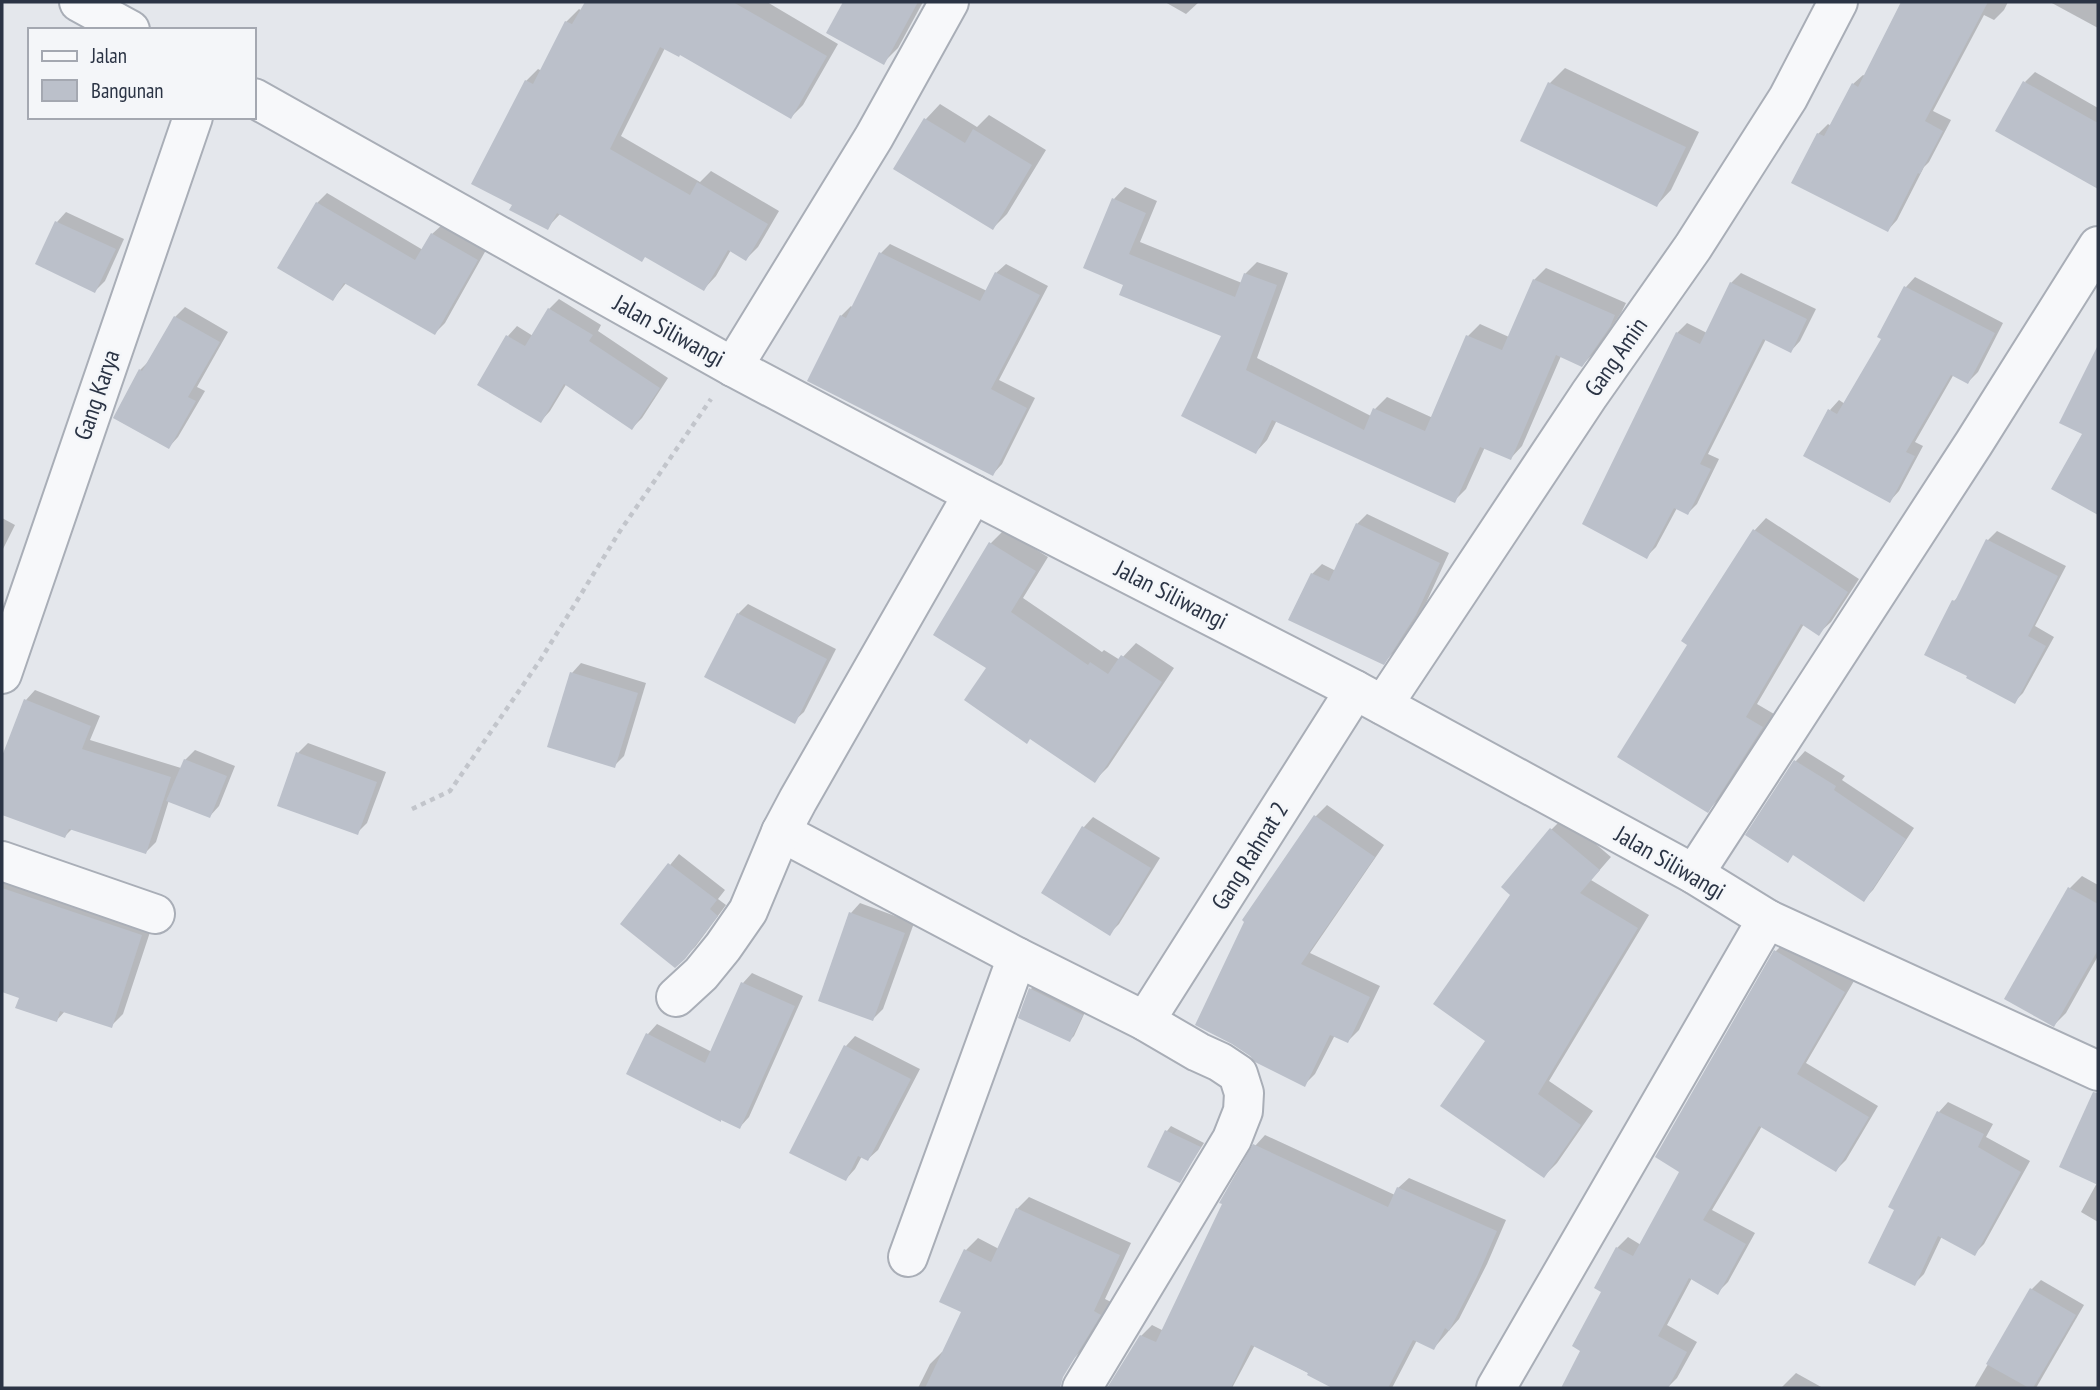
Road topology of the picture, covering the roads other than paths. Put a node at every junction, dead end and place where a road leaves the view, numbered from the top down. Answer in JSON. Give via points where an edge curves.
{"nodes":[{"id":1,"x":79,"y":2,"type":"edge"},
{"id":2,"x":949,"y":2,"type":"edge"},
{"id":3,"x":1838,"y":2,"type":"edge"},
{"id":4,"x":127,"y":28,"type":"edge"},
{"id":5,"x":256,"y":99,"type":"edge"},
{"id":6,"x":192,"y":119,"type":"edge"},
{"id":7,"x":2098,"y":246,"type":"edge"},
{"id":8,"x":733,"y":367,"type":"junction"},
{"id":9,"x":973,"y":494,"type":"junction"},
{"id":10,"x":2,"y":674,"type":"edge"},
{"id":11,"x":1369,"y":698,"type":"junction"},
{"id":12,"x":781,"y":832,"type":"junction"},
{"id":13,"x":2,"y":861,"type":"edge"},
{"id":14,"x":1694,"y":874,"type":"junction"},
{"id":15,"x":155,"y":914,"type":"dead end"},
{"id":16,"x":1767,"y":919,"type":"junction"},
{"id":17,"x":1017,"y":957,"type":"junction"},
{"id":18,"x":676,"y":997,"type":"dead end"},
{"id":19,"x":1145,"y":1021,"type":"junction"},
{"id":20,"x":2098,"y":1071,"type":"edge"},
{"id":21,"x":908,"y":1257,"type":"dead end"},
{"id":22,"x":1082,"y":1388,"type":"edge"},
{"id":23,"x":1496,"y":1388,"type":"edge"}],
"edges":[{"from":1,"to":4,"type":"street"},
{"from":2,"to":8,"type":"street","via":[[874,137]]},
{"from":3,"to":11,"type":"street","name":"Gang Amin","via":[[1787,97],[1693,247]]},
{"from":5,"to":8,"type":"street","name":"Jalan Siliwangi"},
{"from":6,"to":10,"type":"street","name":"Gang Karya"},
{"from":7,"to":14,"type":"street"},
{"from":8,"to":9,"type":"street","name":"Jalan Siliwangi"},
{"from":9,"to":11,"type":"street","name":"Jalan Siliwangi"},
{"from":9,"to":12,"type":"street"},
{"from":11,"to":14,"type":"street","name":"Jalan Siliwangi"},
{"from":11,"to":19,"type":"street","name":"Gang Rahnat 2"},
{"from":12,"to":17,"type":"street"},
{"from":12,"to":18,"type":"street","via":[[748,911],[701,974]]},
{"from":13,"to":15,"type":"street"},
{"from":14,"to":16,"type":"street","name":"Jalan Siliwangi"},
{"from":16,"to":20,"type":"street","name":"Jalan Siliwangi"},
{"from":16,"to":23,"type":"street"},
{"from":17,"to":19,"type":"street"},
{"from":17,"to":21,"type":"street"},
{"from":19,"to":22,"type":"street","via":[[1238,1074],[1243,1111],[1231,1139]]}]}
